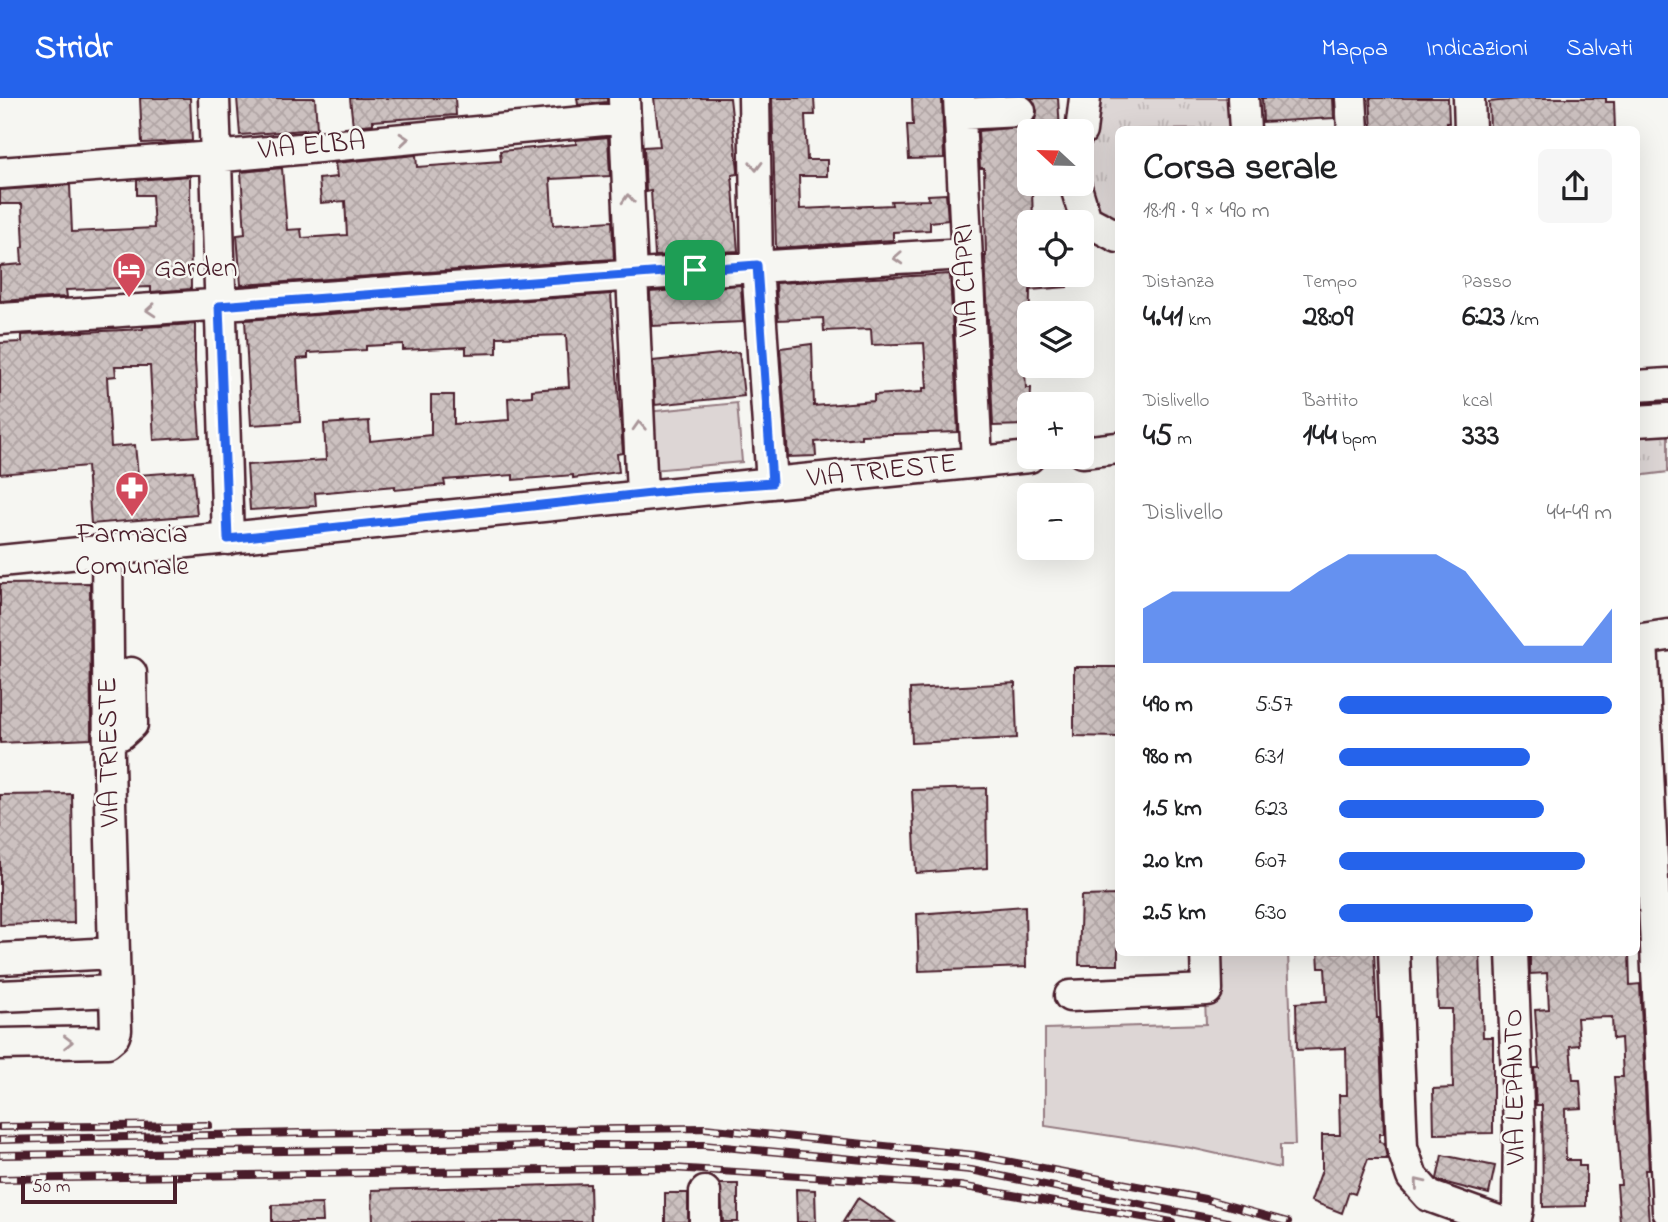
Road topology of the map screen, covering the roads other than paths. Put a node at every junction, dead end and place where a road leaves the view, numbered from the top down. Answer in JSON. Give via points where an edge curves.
{"nodes":[{"id":1,"x":214,"y":98,"type":"edge"},
{"id":2,"x":754,"y":98,"type":"edge"},
{"id":3,"x":1084,"y":98,"type":"edge"},
{"id":4,"x":1243,"y":98,"type":"edge"},
{"id":5,"x":1351,"y":98,"type":"edge"},
{"id":6,"x":1469,"y":98,"type":"edge"},
{"id":7,"x":959,"y":106,"type":"edge"},
{"id":8,"x":624,"y":108,"type":"edge"},
{"id":9,"x":1020,"y":111,"type":"dead end"},
{"id":10,"x":1082,"y":119,"type":"edge"},
{"id":11,"x":1245,"y":126,"type":"edge"},
{"id":12,"x":1353,"y":126,"type":"edge"},
{"id":13,"x":1471,"y":126,"type":"edge"},
{"id":14,"x":214,"y":157,"type":"junction"},
{"id":15,"x":0,"y":173,"type":"edge"},
{"id":16,"x":1079,"y":196,"type":"edge"},
{"id":17,"x":1115,"y":235,"type":"edge"},
{"id":18,"x":966,"y":254,"type":"junction"},
{"id":19,"x":757,"y":265,"type":"junction"},
{"id":20,"x":632,"y":275,"type":"junction"},
{"id":21,"x":219,"y":306,"type":"junction"},
{"id":22,"x":0,"y":319,"type":"edge"},
{"id":23,"x":1668,"y":384,"type":"edge"},
{"id":24,"x":1640,"y":386,"type":"edge"},
{"id":25,"x":1668,"y":419,"type":"edge"},
{"id":26,"x":1640,"y":421,"type":"edge"},
{"id":27,"x":1115,"y":448,"type":"edge"},
{"id":28,"x":1094,"y":451,"type":"edge"},
{"id":29,"x":1017,"y":458,"type":"edge"},
{"id":30,"x":977,"y":461,"type":"junction"},
{"id":31,"x":772,"y":483,"type":"junction"},
{"id":32,"x":642,"y":494,"type":"junction"},
{"id":33,"x":228,"y":539,"type":"junction"},
{"id":34,"x":107,"y":550,"type":"junction"},
{"id":35,"x":0,"y":561,"type":"edge"},
{"id":36,"x":1649,"y":638,"type":"edge"},
{"id":37,"x":131,"y":673,"type":"dead end"},
{"id":38,"x":109,"y":735,"type":"junction"},
{"id":39,"x":1653,"y":911,"type":"edge"},
{"id":40,"x":114,"y":953,"type":"junction"},
{"id":41,"x":1206,"y":956,"type":"edge"},
{"id":42,"x":1394,"y":956,"type":"edge"},
{"id":43,"x":1512,"y":956,"type":"edge"},
{"id":44,"x":0,"y":959,"type":"edge"},
{"id":45,"x":115,"y":991,"type":"junction"},
{"id":46,"x":0,"y":996,"type":"edge"},
{"id":47,"x":1070,"y":996,"type":"dead end"},
{"id":48,"x":0,"y":1044,"type":"edge"},
{"id":49,"x":705,"y":1192,"type":"dead end"},
{"id":50,"x":1668,"y":1211,"type":"edge"},
{"id":51,"x":1517,"y":1219,"type":"edge"},
{"id":52,"x":705,"y":1222,"type":"edge"}],
"edges":[{"from":1,"to":14,"type":"street"},
{"from":2,"to":19,"type":"street","one_way":true},
{"from":3,"to":10,"type":"street"},
{"from":4,"to":11,"type":"street"},
{"from":5,"to":12,"type":"street"},
{"from":6,"to":13,"type":"street"},
{"from":7,"to":9,"type":"street"},
{"from":7,"to":18,"type":"street","name":"VIA CAPRI"},
{"from":14,"to":8,"type":"street","name":"VIA ELBA","one_way":true},
{"from":20,"to":8,"type":"street","one_way":true},
{"from":14,"to":15,"type":"street","name":"VIA ELBA"},
{"from":14,"to":21,"type":"street"},
{"from":16,"to":17,"type":"street","via":[[1086,219]]},
{"from":18,"to":19,"type":"street","one_way":true},
{"from":18,"to":30,"type":"street","name":"VIA CAPRI"},
{"from":19,"to":20,"type":"street"},
{"from":19,"to":31,"type":"street"},
{"from":20,"to":21,"type":"street"},
{"from":32,"to":20,"type":"street","one_way":true},
{"from":21,"to":22,"type":"street","one_way":true},
{"from":21,"to":33,"type":"street"},
{"from":23,"to":24,"type":"street"},
{"from":25,"to":26,"type":"street"},
{"from":27,"to":28,"type":"street"},
{"from":29,"to":30,"type":"street","name":"VIA TRIESTE"},
{"from":30,"to":31,"type":"street","name":"VIA TRIESTE"},
{"from":31,"to":32,"type":"street","name":"VIA TRIESTE"},
{"from":32,"to":33,"type":"street","name":"VIA TRIESTE"},
{"from":33,"to":34,"type":"street","name":"VIA TRIESTE"},
{"from":34,"to":35,"type":"street","name":"VIA TRIESTE"},
{"from":34,"to":38,"type":"street","name":"VIA TRIESTE"},
{"from":36,"to":39,"type":"street"},
{"from":37,"to":38,"type":"street","via":[[132,724],[121,734]]},
{"from":38,"to":40,"type":"street","name":"VIA TRIESTE"},
{"from":39,"to":50,"type":"street"},
{"from":40,"to":44,"type":"street"},
{"from":40,"to":45,"type":"street","name":"VIA TRIESTE"},
{"from":41,"to":47,"type":"street","via":[[1207,990]]},
{"from":51,"to":42,"type":"street","one_way":true,"via":[[1429,1196],[1412,1177],[1402,1147]]},
{"from":43,"to":51,"type":"street","name":"VIA LEPANTO","via":[[1519,1128]]},
{"from":45,"to":46,"type":"street"},
{"from":48,"to":45,"type":"street","name":"VIA TRIESTE","one_way":true,"via":[[107,1042],[116,1030]]},
{"from":49,"to":52,"type":"street"}]}
